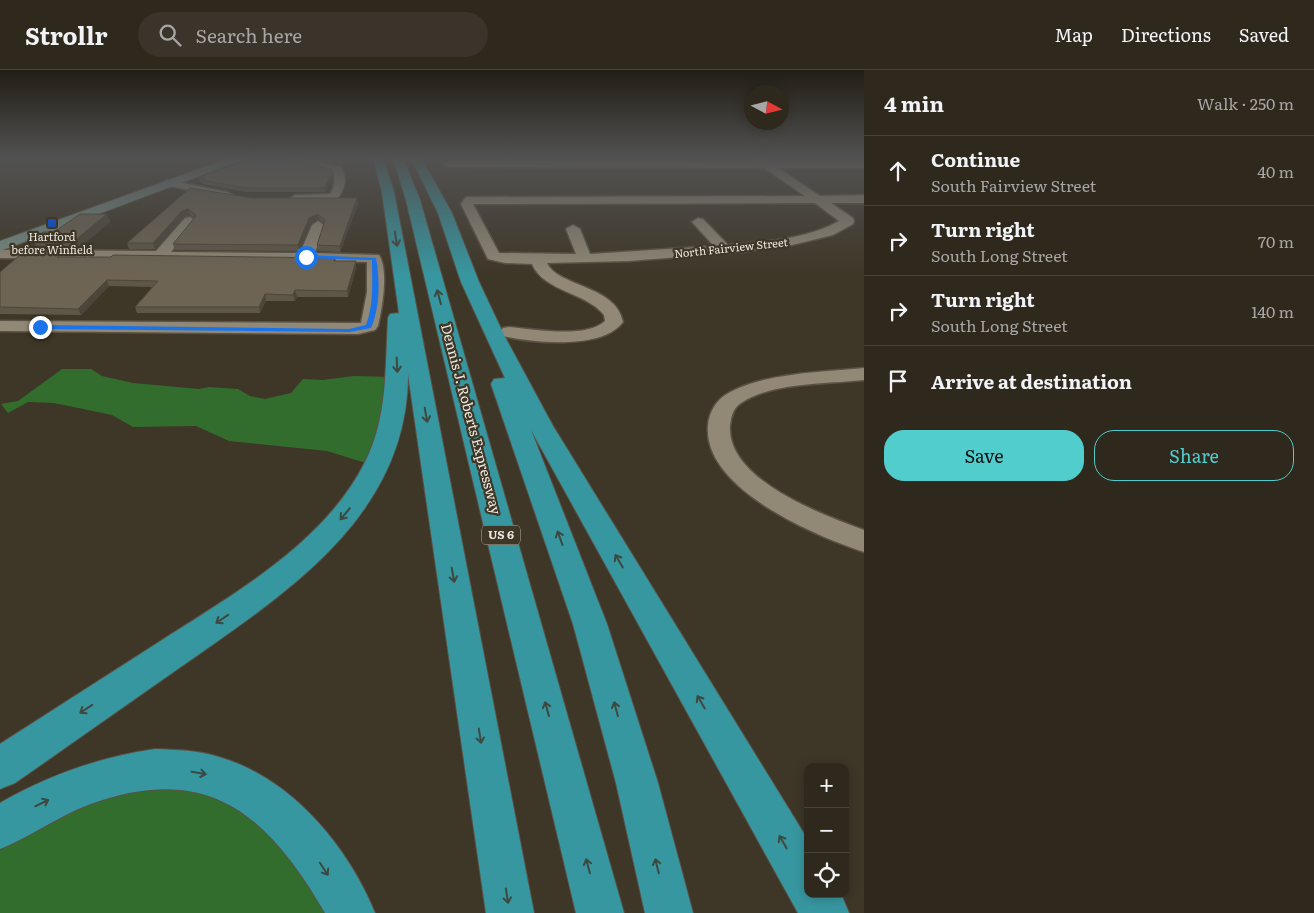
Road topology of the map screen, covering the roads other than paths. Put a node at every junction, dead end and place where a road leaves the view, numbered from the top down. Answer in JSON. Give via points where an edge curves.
{"nodes":[{"id":1,"x":129,"y":197,"type":"edge"},
{"id":2,"x":328,"y":197,"type":"edge"},
{"id":3,"x":388,"y":197,"type":"edge"},
{"id":4,"x":413,"y":197,"type":"edge"},
{"id":5,"x":437,"y":197,"type":"edge"},
{"id":6,"x":442,"y":197,"type":"edge"},
{"id":7,"x":530,"y":198,"type":"joint"},
{"id":8,"x":279,"y":199,"type":"edge"},
{"id":9,"x":816,"y":199,"type":"junction"},
{"id":10,"x":864,"y":199,"type":"edge"},
{"id":11,"x":445,"y":213,"type":"junction"},
{"id":12,"x":190,"y":221,"type":"edge"},
{"id":13,"x":698,"y":222,"type":"dead end"},
{"id":14,"x":318,"y":225,"type":"edge"},
{"id":15,"x":572,"y":228,"type":"dead end"},
{"id":16,"x":3,"y":243,"type":"edge"},
{"id":17,"x":724,"y":249,"type":"junction"},
{"id":18,"x":0,"y":254,"type":"edge"},
{"id":19,"x":160,"y":256,"type":"junction"},
{"id":20,"x":306,"y":257,"type":"junction"},
{"id":21,"x":538,"y":259,"type":"junction"},
{"id":22,"x":585,"y":259,"type":"junction"},
{"id":23,"x":387,"y":261,"type":"junction"},
{"id":24,"x":470,"y":282,"type":"junction"},
{"id":25,"x":0,"y":326,"type":"edge"},
{"id":26,"x":509,"y":332,"type":"dead end"},
{"id":27,"x":864,"y":374,"type":"edge"},
{"id":28,"x":864,"y":541,"type":"edge"},
{"id":29,"x":0,"y":768,"type":"edge"},
{"id":30,"x":0,"y":827,"type":"edge"},
{"id":31,"x":804,"y":877,"type":"edge"},
{"id":32,"x":816,"y":898,"type":"edge"},
{"id":33,"x":351,"y":913,"type":"edge"},
{"id":34,"x":510,"y":913,"type":"edge"},
{"id":35,"x":600,"y":913,"type":"edge"},
{"id":36,"x":669,"y":913,"type":"edge"},
{"id":37,"x":825,"y":913,"type":"edge"}],
"edges":[{"from":1,"to":16,"type":"main road"},
{"from":2,"to":8,"type":"street"},
{"from":3,"to":23,"type":"highway","one_way":true},
{"from":35,"to":4,"type":"highway","name":"Dennis J. Roberts Expressway","number":"US 6","one_way":true},
{"from":5,"to":11,"type":"highway"},
{"from":6,"to":11,"type":"highway"},
{"from":7,"to":9,"type":"street"},
{"from":7,"to":21,"type":"street","name":"North Fairview Street","via":[[474,199],[467,204],[494,256]]},
{"from":9,"to":10,"type":"street"},
{"from":9,"to":17,"type":"street","name":"North Fairview Street","via":[[848,221],[846,224],[805,240]]},
{"from":11,"to":24,"type":"highway"},
{"from":12,"to":19,"type":"street"},
{"from":13,"to":17,"type":"street"},
{"from":14,"to":20,"type":"street"},
{"from":15,"to":22,"type":"street"},
{"from":17,"to":22,"type":"street","name":"North Fairview Street"},
{"from":18,"to":19,"type":"street"},
{"from":19,"to":20,"type":"street"},
{"from":20,"to":23,"type":"street"},
{"from":21,"to":22,"type":"street","name":"North Fairview Street"},
{"from":21,"to":26,"type":"street","via":[[544,272],[554,279],[604,305],[612,313],[614,322],[607,330],[582,335]]},
{"from":23,"to":25,"type":"street","via":[[369,326],[358,330]]},
{"from":23,"to":29,"type":"highway","one_way":true,"via":[[396,335],[397,389],[391,428],[370,480],[345,514],[308,554],[261,592]]},
{"from":23,"to":34,"type":"highway","one_way":true},
{"from":31,"to":24,"type":"highway","one_way":true,"via":[[541,426]]},
{"from":36,"to":24,"type":"highway","one_way":true,"via":[[634,774],[590,624],[484,333]]},
{"from":27,"to":28,"type":"street","via":[[773,385],[743,393],[724,408],[719,421],[719,435],[726,455],[742,477],[793,512]]},
{"from":30,"to":33,"type":"highway","one_way":true,"via":[[61,794],[117,775],[176,770],[203,774],[228,781],[271,808],[318,859]]},
{"from":32,"to":37,"type":"highway"}]}
